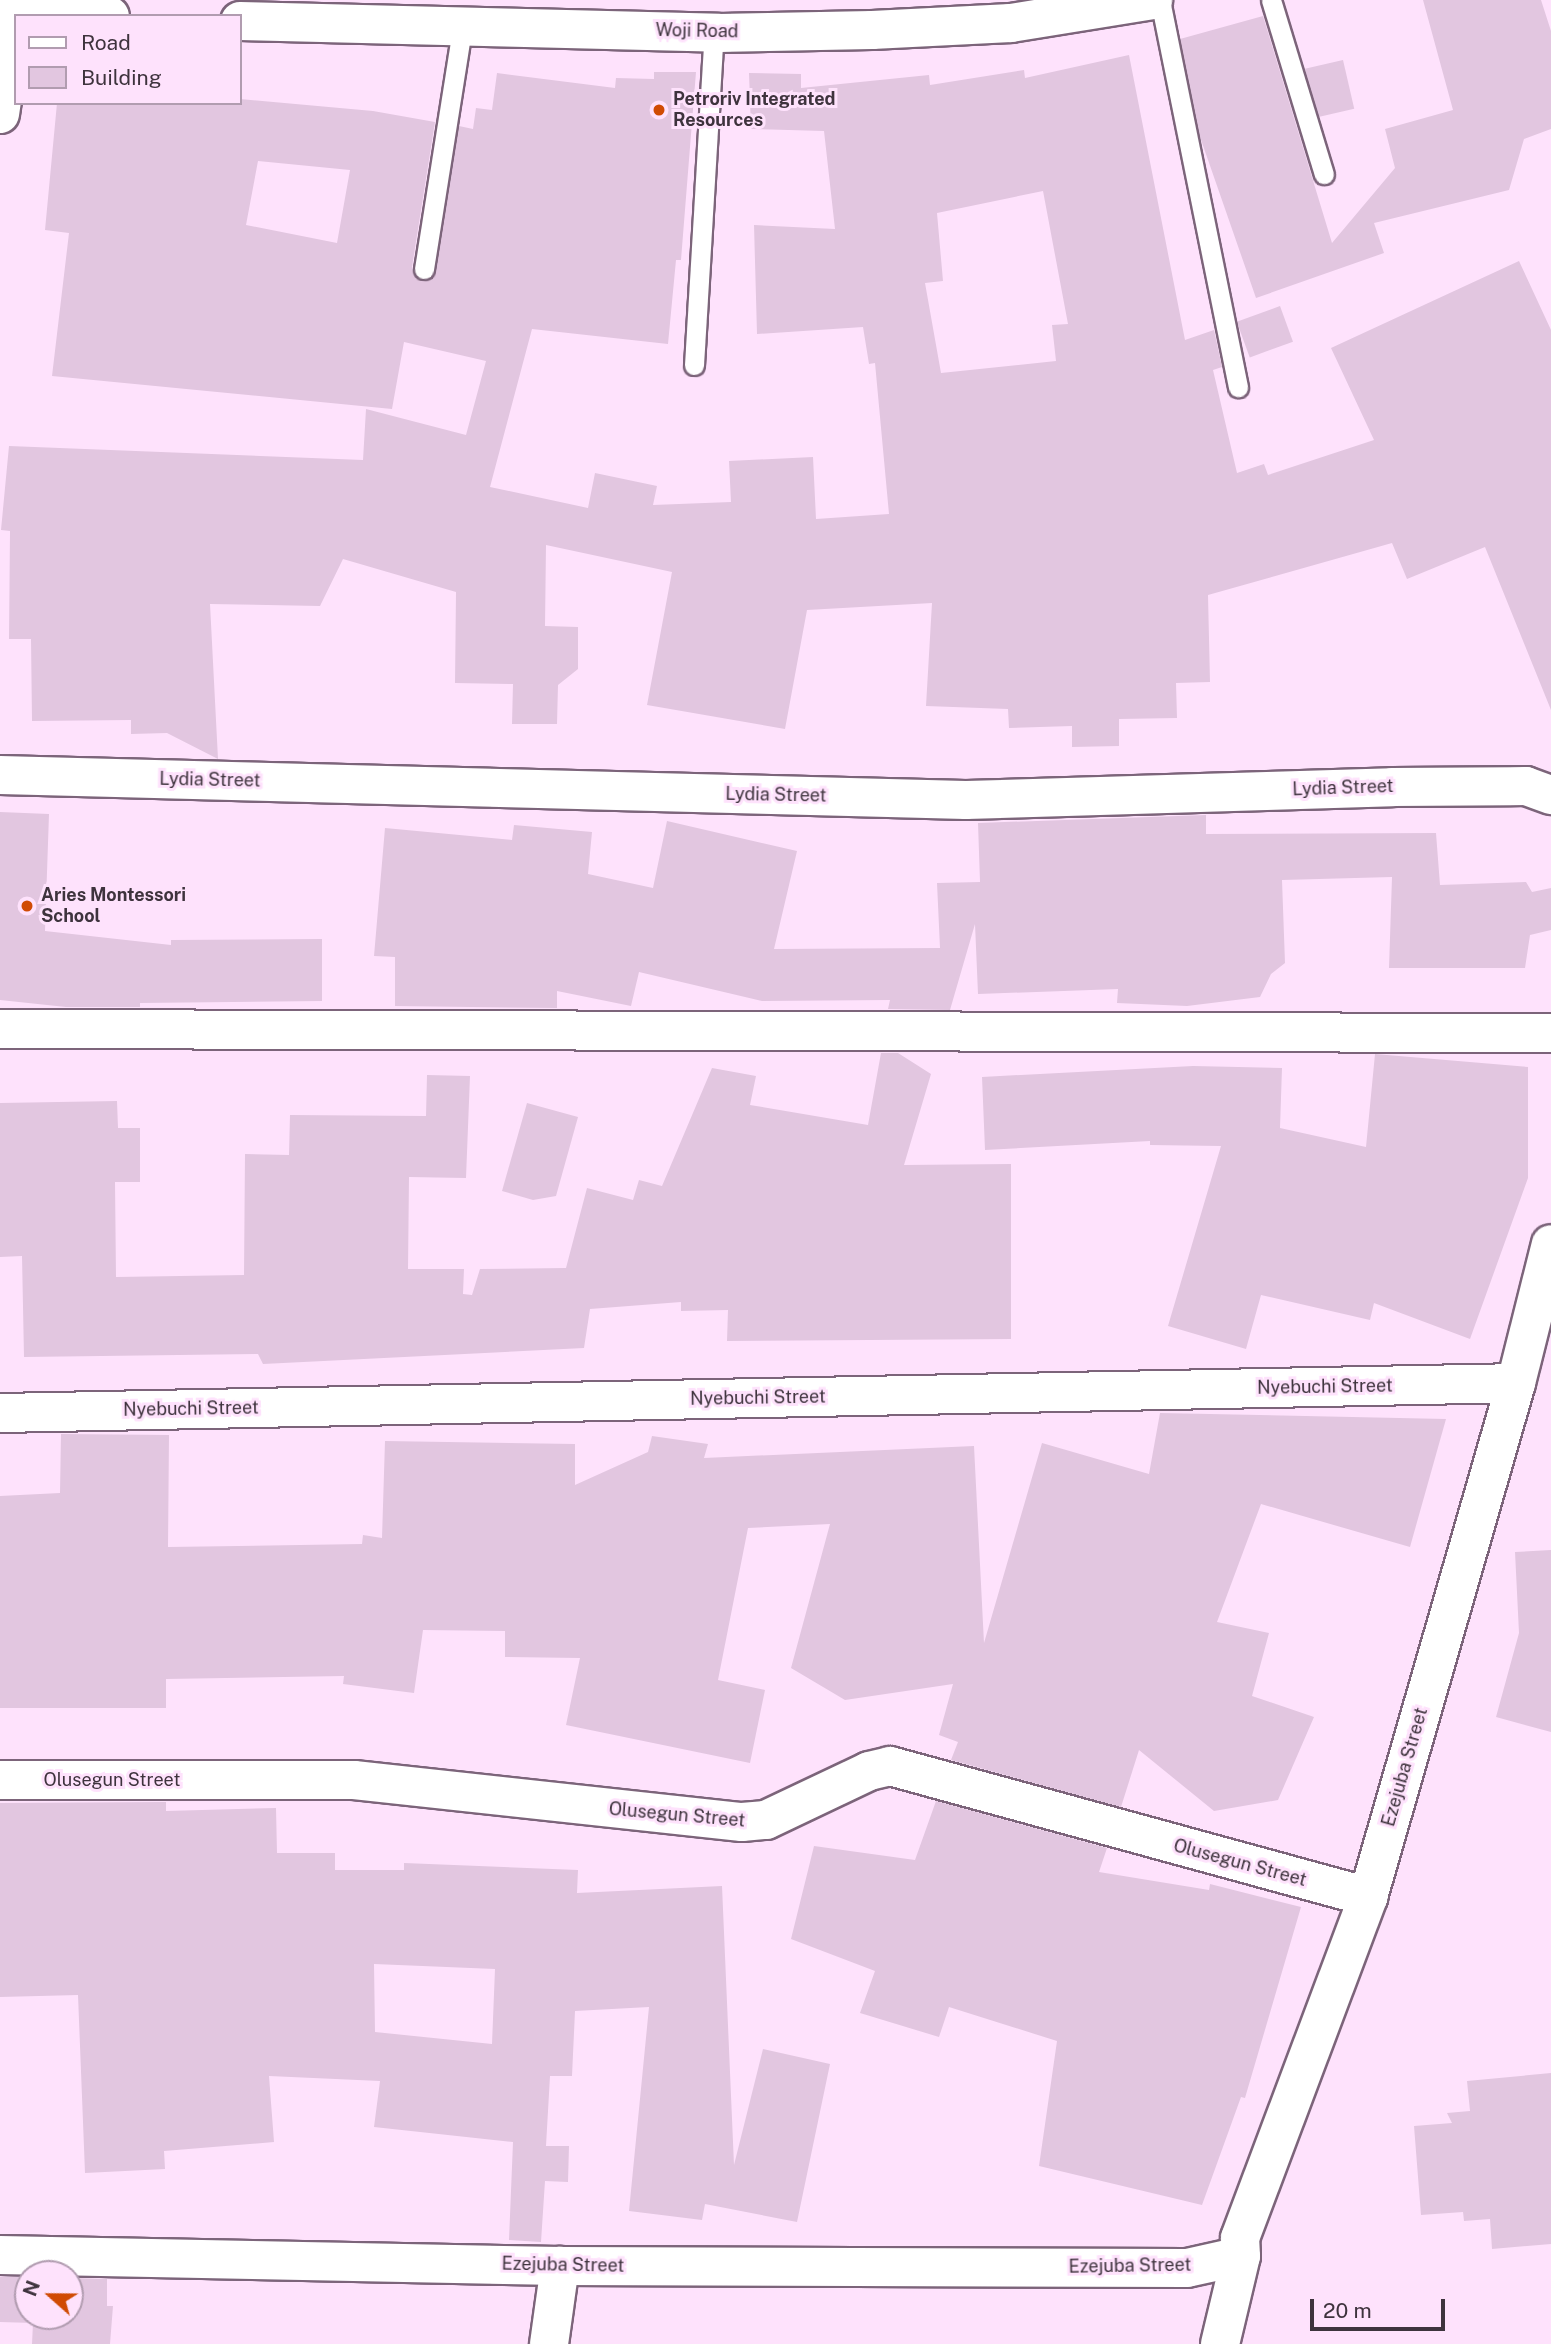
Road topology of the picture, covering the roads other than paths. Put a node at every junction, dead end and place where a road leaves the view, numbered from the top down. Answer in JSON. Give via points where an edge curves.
{"nodes":[{"id":1,"x":1153,"y":0,"type":"edge"},
{"id":2,"x":1160,"y":0,"type":"edge"},
{"id":3,"x":1271,"y":0,"type":"edge"},
{"id":4,"x":1090,"y":6,"type":"edge"},
{"id":5,"x":8,"y":12,"type":"edge"},
{"id":6,"x":59,"y":14,"type":"edge"},
{"id":7,"x":425,"y":14,"type":"edge"},
{"id":8,"x":242,"y":20,"type":"edge"},
{"id":9,"x":462,"y":28,"type":"junction"},
{"id":10,"x":715,"y":32,"type":"junction"},
{"id":11,"x":0,"y":114,"type":"edge"},
{"id":12,"x":1324,"y":174,"type":"dead end"},
{"id":13,"x":424,"y":269,"type":"dead end"},
{"id":14,"x":694,"y":365,"type":"dead end"},
{"id":15,"x":1238,"y":387,"type":"dead end"},
{"id":16,"x":0,"y":775,"type":"edge"},
{"id":17,"x":1551,"y":795,"type":"edge"},
{"id":18,"x":0,"y":1029,"type":"edge"},
{"id":19,"x":1551,"y":1033,"type":"edge"},
{"id":20,"x":1551,"y":1244,"type":"edge"},
{"id":21,"x":1516,"y":1383,"type":"junction"},
{"id":22,"x":0,"y":1413,"type":"edge"},
{"id":23,"x":0,"y":1780,"type":"edge"},
{"id":24,"x":1368,"y":1897,"type":"junction"},
{"id":25,"x":0,"y":2255,"type":"edge"},
{"id":26,"x":1241,"y":2256,"type":"junction"},
{"id":27,"x":560,"y":2266,"type":"junction"},
{"id":28,"x":549,"y":2344,"type":"edge"},
{"id":29,"x":1220,"y":2344,"type":"edge"}],
"edges":[{"from":1,"to":4,"type":"street","name":"Woji Road"},
{"from":2,"to":15,"type":"lane"},
{"from":3,"to":12,"type":"lane"},
{"from":4,"to":10,"type":"street","name":"Woji Road","via":[[951,27]]},
{"from":5,"to":6,"type":"street"},
{"from":5,"to":11,"type":"street"},
{"from":7,"to":8,"type":"street","name":"Woji Road"},
{"from":7,"to":9,"type":"street","name":"Woji Road"},
{"from":9,"to":10,"type":"street","name":"Woji Road"},
{"from":9,"to":13,"type":"lane"},
{"from":10,"to":14,"type":"lane"},
{"from":16,"to":17,"type":"street","name":"Lydia Street","via":[[966,800],[1405,787],[1526,786]]},
{"from":18,"to":19,"type":"street"},
{"from":20,"to":21,"type":"street","name":"Ezejuba Street"},
{"from":21,"to":22,"type":"street","name":"Nyebuchi Street"},
{"from":21,"to":24,"type":"street","name":"Ezejuba Street"},
{"from":23,"to":24,"type":"street","name":"Olusegun Street","via":[[354,1780],[741,1822],[766,1820],[869,1771],[890,1766]]},
{"from":24,"to":26,"type":"street","name":"Ezejuba Street","via":[[1240,2238]]},
{"from":25,"to":27,"type":"street","name":"Ezejuba Street"},
{"from":26,"to":27,"type":"street","name":"Ezejuba Street","via":[[1187,2268]]},
{"from":26,"to":29,"type":"street"},
{"from":27,"to":28,"type":"street"}]}
